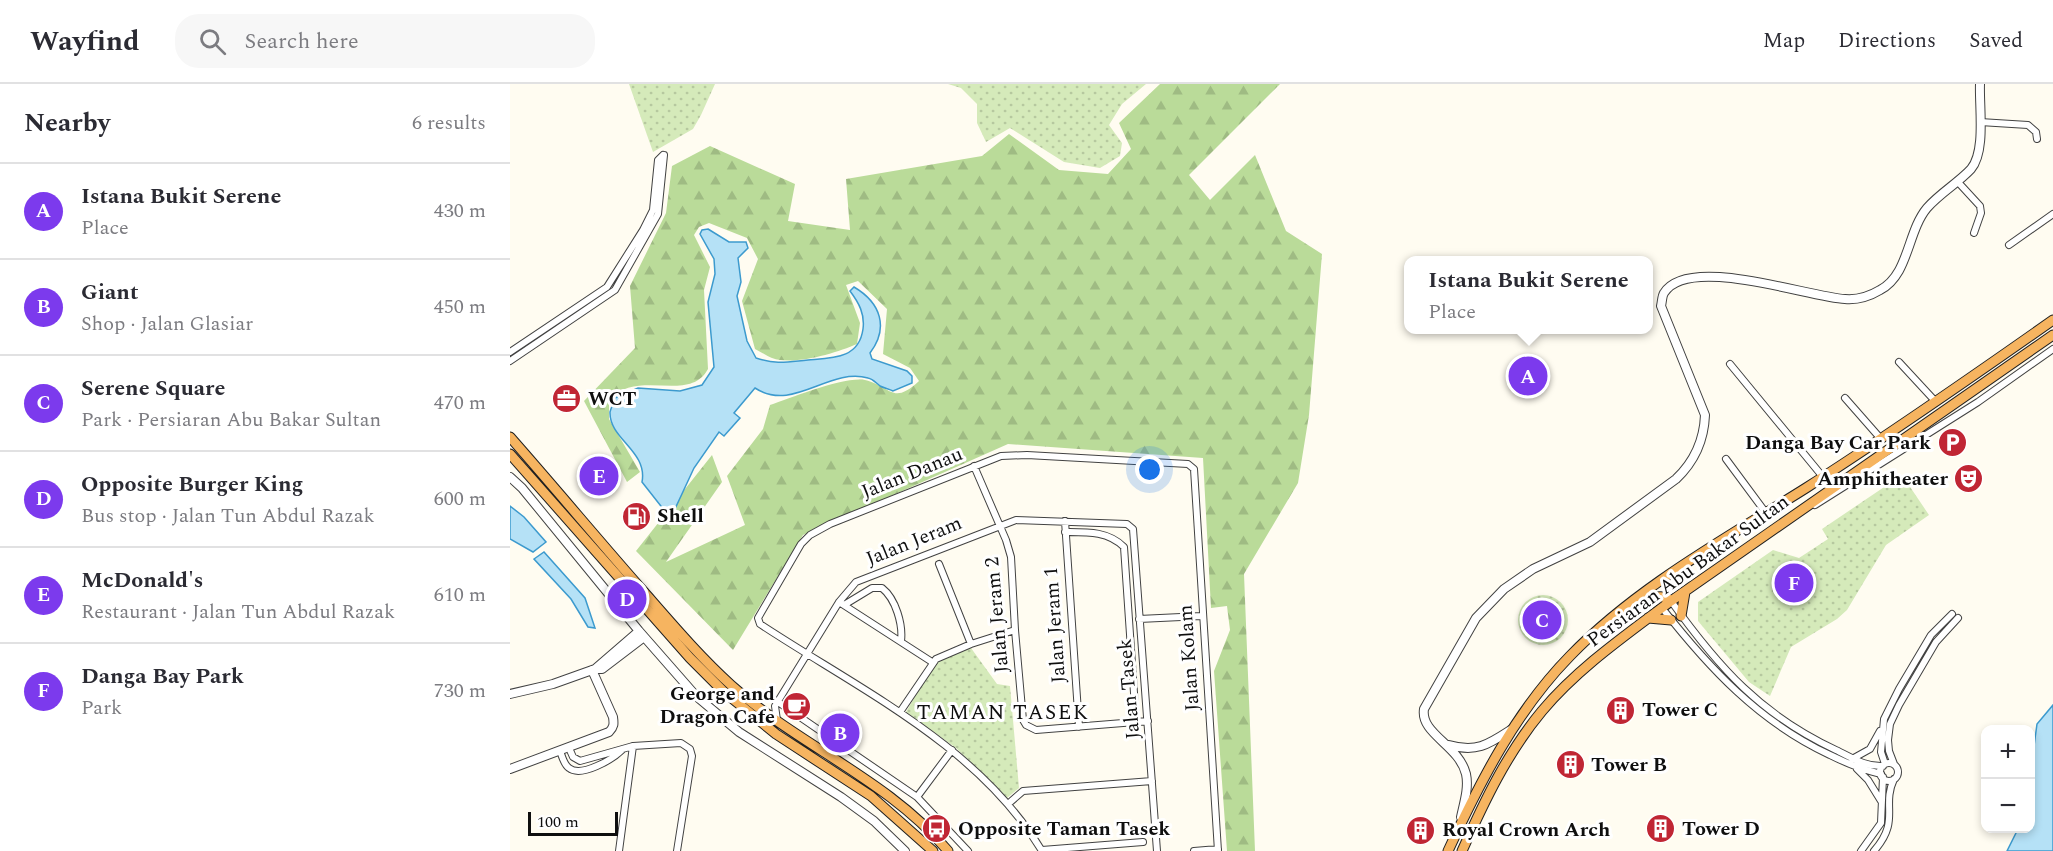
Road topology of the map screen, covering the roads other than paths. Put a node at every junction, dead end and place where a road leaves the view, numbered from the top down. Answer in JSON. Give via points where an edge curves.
{"nodes":[{"id":1,"x":1980,"y":84,"type":"edge"},
{"id":2,"x":1980,"y":122,"type":"junction"},
{"id":3,"x":2037,"y":139,"type":"dead end"},
{"id":4,"x":1957,"y":181,"type":"junction"},
{"id":5,"x":2053,"y":214,"type":"edge"},
{"id":6,"x":1974,"y":233,"type":"dead end"},
{"id":7,"x":2009,"y":244,"type":"dead end"},
{"id":8,"x":2053,"y":320,"type":"edge"},
{"id":9,"x":2053,"y":335,"type":"edge"},
{"id":10,"x":2053,"y":349,"type":"edge"},
{"id":11,"x":510,"y":352,"type":"edge"},
{"id":12,"x":510,"y":361,"type":"edge"},
{"id":13,"x":1899,"y":362,"type":"dead end"},
{"id":14,"x":1730,"y":364,"type":"dead end"},
{"id":15,"x":1845,"y":398,"type":"dead end"},
{"id":16,"x":1936,"y":402,"type":"junction"},
{"id":17,"x":510,"y":437,"type":"edge"},
{"id":18,"x":1881,"y":439,"type":"junction"},
{"id":19,"x":510,"y":454,"type":"edge"},
{"id":20,"x":1726,"y":459,"type":"dead end"},
{"id":21,"x":1191,"y":465,"type":"joint"},
{"id":22,"x":974,"y":466,"type":"junction"},
{"id":23,"x":510,"y":477,"type":"edge"},
{"id":24,"x":1823,"y":477,"type":"junction"},
{"id":25,"x":1802,"y":511,"type":"junction"},
{"id":26,"x":1766,"y":513,"type":"junction"},
{"id":27,"x":1065,"y":521,"type":"junction"},
{"id":28,"x":1000,"y":525,"type":"junction"},
{"id":29,"x":1131,"y":525,"type":"joint"},
{"id":30,"x":1065,"y":532,"type":"junction"},
{"id":31,"x":1714,"y":546,"type":"junction"},
{"id":32,"x":939,"y":564,"type":"dead end"},
{"id":33,"x":1685,"y":592,"type":"junction"},
{"id":34,"x":1658,"y":596,"type":"junction"},
{"id":35,"x":1671,"y":601,"type":"junction"},
{"id":36,"x":842,"y":603,"type":"junction"},
{"id":37,"x":1662,"y":608,"type":"junction"},
{"id":38,"x":1202,"y":616,"type":"junction"},
{"id":39,"x":1682,"y":616,"type":"junction"},
{"id":40,"x":1648,"y":618,"type":"junction"},
{"id":41,"x":1139,"y":619,"type":"junction"},
{"id":42,"x":1671,"y":620,"type":"junction"},
{"id":43,"x":1015,"y":630,"type":"junction"},
{"id":44,"x":642,"y":634,"type":"junction"},
{"id":45,"x":901,"y":641,"type":"junction"},
{"id":46,"x":1586,"y":641,"type":"junction"},
{"id":47,"x":971,"y":644,"type":"junction"},
{"id":48,"x":807,"y":655,"type":"junction"},
{"id":49,"x":932,"y":662,"type":"junction"},
{"id":50,"x":610,"y":665,"type":"junction"},
{"id":51,"x":593,"y":670,"type":"junction"},
{"id":52,"x":578,"y":677,"type":"junction"},
{"id":53,"x":600,"y":685,"type":"junction"},
{"id":54,"x":510,"y":694,"type":"edge"},
{"id":55,"x":776,"y":704,"type":"junction"},
{"id":56,"x":760,"y":709,"type":"junction"},
{"id":57,"x":900,"y":712,"type":"junction"},
{"id":58,"x":1884,"y":719,"type":"junction"},
{"id":59,"x":778,"y":721,"type":"junction"},
{"id":60,"x":1148,"y":721,"type":"junction"},
{"id":61,"x":1136,"y":722,"type":"junction"},
{"id":62,"x":1079,"y":727,"type":"junction"},
{"id":63,"x":1515,"y":727,"type":"junction"},
{"id":64,"x":1448,"y":744,"type":"junction"},
{"id":65,"x":633,"y":746,"type":"junction"},
{"id":66,"x":569,"y":748,"type":"junction"},
{"id":67,"x":622,"y":750,"type":"junction"},
{"id":68,"x":952,"y":750,"type":"junction"},
{"id":69,"x":560,"y":751,"type":"junction"},
{"id":70,"x":1851,"y":762,"type":"junction"},
{"id":71,"x":1894,"y":764,"type":"junction"},
{"id":72,"x":1884,"y":765,"type":"junction"},
{"id":73,"x":510,"y":770,"type":"edge"},
{"id":74,"x":1882,"y":776,"type":"junction"},
{"id":75,"x":1894,"y":779,"type":"junction"},
{"id":76,"x":1152,"y":781,"type":"junction"},
{"id":77,"x":916,"y":797,"type":"junction"},
{"id":78,"x":1882,"y":802,"type":"junction"},
{"id":79,"x":1008,"y":804,"type":"junction"},
{"id":80,"x":1459,"y":827,"type":"junction"},
{"id":81,"x":1143,"y":842,"type":"dead end"},
{"id":82,"x":1218,"y":850,"type":"edge"},
{"id":83,"x":619,"y":851,"type":"edge"},
{"id":84,"x":677,"y":851,"type":"edge"},
{"id":85,"x":905,"y":851,"type":"edge"},
{"id":86,"x":933,"y":851,"type":"edge"},
{"id":87,"x":948,"y":851,"type":"edge"},
{"id":88,"x":968,"y":851,"type":"edge"},
{"id":89,"x":1042,"y":851,"type":"edge"},
{"id":90,"x":1157,"y":851,"type":"edge"},
{"id":91,"x":1194,"y":851,"type":"edge"},
{"id":92,"x":1448,"y":851,"type":"edge"},
{"id":93,"x":1462,"y":851,"type":"edge"},
{"id":94,"x":1861,"y":851,"type":"edge"},
{"id":95,"x":1874,"y":851,"type":"edge"}],
"edges":[{"from":1,"to":2,"type":"street"},
{"from":2,"to":3,"type":"street","via":[[2028,125]]},
{"from":2,"to":4,"type":"street","via":[[1978,159]]},
{"from":4,"to":6,"type":"street","via":[[1980,206]]},
{"from":4,"to":64,"type":"street","via":[[1918,221],[1895,277],[1867,296],[1846,299],[1703,276],[1669,287],[1661,306],[1705,415],[1697,453],[1676,479],[1590,542],[1517,578],[1476,618],[1423,716],[1426,724]]},
{"from":5,"to":7,"type":"street"},
{"from":8,"to":16,"type":"highway","name":"Persiaran Abu Bakar Sultan"},
{"from":9,"to":25,"type":"highway","name":"Persiaran Abu Bakar Sultan"},
{"from":10,"to":25,"type":"street","via":[[1978,402],[1826,500]]},
{"from":11,"to":12,"type":"street","via":[[607,287],[653,210],[658,159],[664,155],[658,214],[615,290]]},
{"from":13,"to":16,"type":"street"},
{"from":14,"to":24,"type":"street"},
{"from":15,"to":18,"type":"street"},
{"from":16,"to":18,"type":"highway","name":"Persiaran Abu Bakar Sultan"},
{"from":17,"to":56,"type":"highway","via":[[694,648]]},
{"from":18,"to":24,"type":"highway","name":"Persiaran Abu Bakar Sultan"},
{"from":19,"to":86,"type":"highway","via":[[690,658],[723,690],[776,734],[871,796]]},
{"from":20,"to":26,"type":"street"},
{"from":21,"to":22,"type":"street","name":"Jalan Danau","via":[[1027,455],[1001,456]]},
{"from":21,"to":38,"type":"street","name":"Jalan Kolam"},
{"from":22,"to":28,"type":"street","name":"Jalan Jeram 2"},
{"from":22,"to":48,"type":"street","name":"Jalan Danau","via":[[830,524],[805,539],[758,618],[760,624]]},
{"from":23,"to":44,"type":"street"},
{"from":24,"to":26,"type":"highway","name":"Persiaran Abu Bakar Sultan"},
{"from":25,"to":33,"type":"highway","name":"Persiaran Abu Bakar Sultan"},
{"from":26,"to":31,"type":"highway","name":"Persiaran Abu Bakar Sultan"},
{"from":27,"to":28,"type":"street","name":"Jalan Jeram","via":[[1016,520]]},
{"from":27,"to":29,"type":"street","name":"Jalan Jeram"},
{"from":27,"to":30,"type":"street","name":"Jalan Jeram 1"},
{"from":28,"to":36,"type":"street","name":"Jalan Jeram","via":[[856,582]]},
{"from":28,"to":43,"type":"street","name":"Jalan Jeram 2","via":[[1011,557]]},
{"from":29,"to":41,"type":"street","name":"Jalan Tasek"},
{"from":30,"to":61,"type":"street","name":"Jalan Tasek","via":[[1097,532],[1116,539],[1124,547]]},
{"from":30,"to":62,"type":"street","name":"Jalan Jeram 1"},
{"from":31,"to":34,"type":"highway","via":[[1666,582]]},
{"from":31,"to":46,"type":"highway","name":"Persiaran Abu Bakar Sultan","via":[[1649,588]]},
{"from":32,"to":47,"type":"street"},
{"from":33,"to":35,"type":"highway","name":"Persiaran Abu Bakar Sultan"},
{"from":33,"to":39,"type":"highway"},
{"from":34,"to":35,"type":"highway"},
{"from":34,"to":37,"type":"highway"},
{"from":34,"to":46,"type":"highway"},
{"from":35,"to":37,"type":"highway","name":"Persiaran Abu Bakar Sultan"},
{"from":35,"to":39,"type":"street"},
{"from":36,"to":45,"type":"street"},
{"from":36,"to":45,"type":"street","via":[[872,588],[882,588],[900,621]]},
{"from":36,"to":48,"type":"street","name":"Jalan Jeram"},
{"from":37,"to":40,"type":"highway","name":"Persiaran Abu Bakar Sultan"},
{"from":37,"to":42,"type":"street"},
{"from":38,"to":41,"type":"street"},
{"from":38,"to":82,"type":"street","name":"Jalan Kolam"},
{"from":39,"to":70,"type":"street","via":[[1728,673],[1763,707]]},
{"from":40,"to":42,"type":"highway"},
{"from":40,"to":93,"type":"highway","name":"Persiaran Abu Bakar Sultan","via":[[1580,672],[1542,710],[1493,785]]},
{"from":41,"to":60,"type":"street","name":"Jalan Tasek"},
{"from":42,"to":70,"type":"street","via":[[1721,678],[1767,718],[1796,738]]},
{"from":43,"to":47,"type":"street"},
{"from":43,"to":62,"type":"street","name":"Jalan Jeram 2","via":[[1023,720],[1030,729]]},
{"from":44,"to":50,"type":"street"},
{"from":44,"to":51,"type":"street"},
{"from":44,"to":85,"type":"street","via":[[715,714],[841,796]]},
{"from":45,"to":49,"type":"street"},
{"from":46,"to":63,"type":"highway","name":"Persiaran Abu Bakar Sultan","via":[[1548,680]]},
{"from":47,"to":49,"type":"street"},
{"from":48,"to":55,"type":"street","name":"Jalan Jeram"},
{"from":48,"to":57,"type":"street"},
{"from":49,"to":57,"type":"street"},
{"from":50,"to":51,"type":"street"},
{"from":50,"to":53,"type":"street"},
{"from":51,"to":52,"type":"street"},
{"from":51,"to":53,"type":"street"},
{"from":52,"to":53,"type":"street"},
{"from":52,"to":54,"type":"street"},
{"from":53,"to":66,"type":"street","via":[[613,717],[612,729]]},
{"from":55,"to":56,"type":"street"},
{"from":55,"to":59,"type":"street"},
{"from":55,"to":77,"type":"street"},
{"from":56,"to":59,"type":"highway"},
{"from":57,"to":68,"type":"street"},
{"from":58,"to":70,"type":"street","via":[[1870,749]]},
{"from":58,"to":71,"type":"street","via":[[1931,635],[1955,616],[1890,724],[1889,751]]},
{"from":58,"to":72,"type":"street"},
{"from":59,"to":87,"type":"highway","via":[[873,785]]},
{"from":60,"to":61,"type":"street"},
{"from":60,"to":76,"type":"street","name":"Jalan Tasek"},
{"from":61,"to":62,"type":"street"},
{"from":63,"to":64,"type":"street","via":[[1478,748]]},
{"from":63,"to":80,"type":"highway","name":"Persiaran Abu Bakar Sultan"},
{"from":64,"to":80,"type":"street","via":[[1466,776]]},
{"from":65,"to":67,"type":"street"},
{"from":65,"to":83,"type":"street"},
{"from":65,"to":84,"type":"street","via":[[681,743],[690,749]]},
{"from":66,"to":67,"type":"street","via":[[580,761]]},
{"from":66,"to":69,"type":"street"},
{"from":67,"to":69,"type":"street","via":[[582,771],[568,768]]},
{"from":68,"to":77,"type":"street"},
{"from":68,"to":79,"type":"street"},
{"from":69,"to":73,"type":"street"},
{"from":70,"to":72,"type":"street"},
{"from":70,"to":74,"type":"street"},
{"from":70,"to":78,"type":"street"},
{"from":71,"to":72,"type":"street"},
{"from":71,"to":75,"type":"street","via":[[1898,771]]},
{"from":72,"to":74,"type":"street"},
{"from":74,"to":75,"type":"street"},
{"from":74,"to":78,"type":"street"},
{"from":75,"to":95,"type":"street","via":[[1890,786],[1887,834]]},
{"from":76,"to":79,"type":"street","via":[[1023,791]]},
{"from":76,"to":90,"type":"street","name":"Jalan Tasek"},
{"from":77,"to":88,"type":"street"},
{"from":78,"to":94,"type":"street","via":[[1881,823]]},
{"from":79,"to":89,"type":"street"},
{"from":80,"to":92,"type":"highway","name":"Persiaran Abu Bakar Sultan"},
{"from":81,"to":89,"type":"street"},
{"from":82,"to":91,"type":"street","name":"Jalan Kolam"}]}
